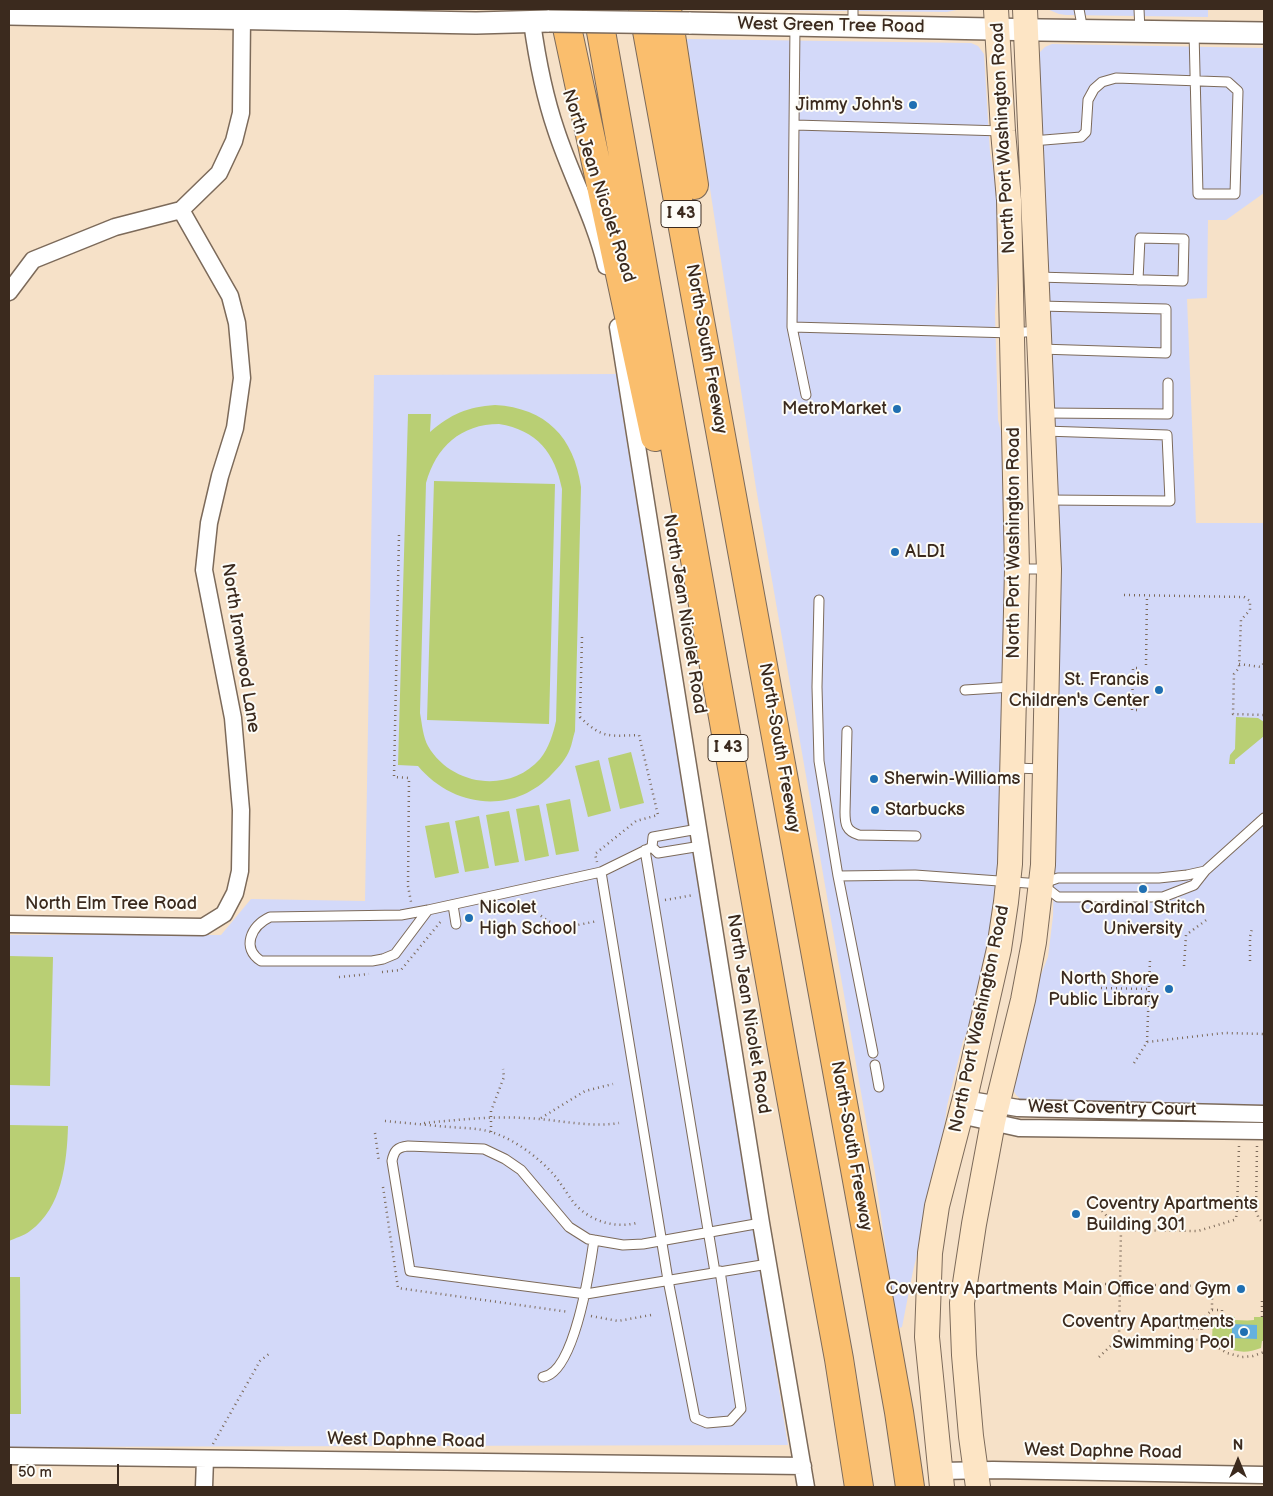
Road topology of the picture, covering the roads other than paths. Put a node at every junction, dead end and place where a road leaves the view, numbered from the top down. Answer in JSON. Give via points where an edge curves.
{"nodes":[{"id":1,"x":597,"y":9,"type":"edge"},
{"id":2,"x":643,"y":9,"type":"edge"},
{"id":3,"x":1078,"y":9,"type":"edge"},
{"id":4,"x":1139,"y":9,"type":"edge"},
{"id":5,"x":60,"y":12,"type":"edge"},
{"id":6,"x":9,"y":14,"type":"edge"},
{"id":7,"x":678,"y":16,"type":"edge"},
{"id":8,"x":242,"y":17,"type":"junction"},
{"id":9,"x":548,"y":17,"type":"edge"},
{"id":10,"x":853,"y":17,"type":"edge"},
{"id":11,"x":998,"y":19,"type":"edge"},
{"id":12,"x":1026,"y":19,"type":"edge"},
{"id":13,"x":796,"y":25,"type":"junction"},
{"id":14,"x":1083,"y":31,"type":"junction"},
{"id":15,"x":1140,"y":32,"type":"junction"},
{"id":16,"x":1194,"y":32,"type":"junction"},
{"id":17,"x":1264,"y":33,"type":"edge"},
{"id":18,"x":1196,"y":79,"type":"junction"},
{"id":19,"x":795,"y":125,"type":"junction"},
{"id":20,"x":1003,"y":131,"type":"junction"},
{"id":21,"x":1032,"y":141,"type":"junction"},
{"id":22,"x":181,"y":210,"type":"junction"},
{"id":23,"x":1037,"y":277,"type":"junction"},
{"id":24,"x":1138,"y":280,"type":"junction"},
{"id":25,"x":9,"y":292,"type":"edge"},
{"id":26,"x":1038,"y":306,"type":"junction"},
{"id":27,"x":792,"y":327,"type":"junction"},
{"id":28,"x":1012,"y":333,"type":"junction"},
{"id":29,"x":1040,"y":340,"type":"junction"},
{"id":30,"x":1168,"y":383,"type":"dead end"},
{"id":31,"x":806,"y":395,"type":"dead end"},
{"id":32,"x":719,"y":420,"type":"junction"},
{"id":33,"x":1044,"y":422,"type":"junction"},
{"id":34,"x":684,"y":498,"type":"junction"},
{"id":35,"x":1047,"y":500,"type":"junction"},
{"id":36,"x":1017,"y":569,"type":"junction"},
{"id":37,"x":1050,"y":569,"type":"junction"},
{"id":38,"x":819,"y":600,"type":"dead end"},
{"id":39,"x":1015,"y":687,"type":"junction"},
{"id":40,"x":965,"y":690,"type":"dead end"},
{"id":41,"x":847,"y":732,"type":"dead end"},
{"id":42,"x":1013,"y":768,"type":"junction"},
{"id":43,"x":1045,"y":769,"type":"junction"},
{"id":44,"x":1264,"y":818,"type":"edge"},
{"id":45,"x":698,"y":829,"type":"junction"},
{"id":46,"x":916,"y":836,"type":"dead end"},
{"id":47,"x":701,"y":846,"type":"junction"},
{"id":48,"x":648,"y":848,"type":"junction"},
{"id":49,"x":240,"y":871,"type":"joint"},
{"id":50,"x":1205,"y":871,"type":"junction"},
{"id":51,"x":602,"y":872,"type":"junction"},
{"id":52,"x":838,"y":876,"type":"junction"},
{"id":53,"x":1008,"y":882,"type":"junction"},
{"id":54,"x":1042,"y":884,"type":"junction"},
{"id":55,"x":453,"y":905,"type":"junction"},
{"id":56,"x":428,"y":910,"type":"junction"},
{"id":57,"x":455,"y":920,"type":"road end"},
{"id":58,"x":9,"y":924,"type":"edge"},
{"id":59,"x":873,"y":1053,"type":"dead end"},
{"id":60,"x":876,"y":1065,"type":"dead end"},
{"id":61,"x":879,"y":1087,"type":"dead end"},
{"id":62,"x":962,"y":1107,"type":"junction"},
{"id":63,"x":995,"y":1113,"type":"junction"},
{"id":64,"x":1264,"y":1114,"type":"edge"},
{"id":65,"x":1264,"y":1131,"type":"edge"},
{"id":66,"x":761,"y":1223,"type":"junction"},
{"id":67,"x":708,"y":1233,"type":"junction"},
{"id":68,"x":594,"y":1240,"type":"junction"},
{"id":69,"x":662,"y":1241,"type":"junction"},
{"id":70,"x":768,"y":1264,"type":"junction"},
{"id":71,"x":717,"y":1272,"type":"junction"},
{"id":72,"x":668,"y":1280,"type":"junction"},
{"id":73,"x":586,"y":1294,"type":"junction"},
{"id":74,"x":543,"y":1377,"type":"dead end"},
{"id":75,"x":9,"y":1456,"type":"edge"},
{"id":76,"x":205,"y":1459,"type":"junction"},
{"id":77,"x":803,"y":1466,"type":"junction"},
{"id":78,"x":1264,"y":1475,"type":"edge"},
{"id":79,"x":941,"y":1479,"type":"edge"},
{"id":80,"x":977,"y":1479,"type":"edge"},
{"id":81,"x":1165,"y":1480,"type":"edge"},
{"id":82,"x":204,"y":1487,"type":"edge"},
{"id":83,"x":806,"y":1487,"type":"edge"},
{"id":84,"x":859,"y":1487,"type":"edge"},
{"id":85,"x":910,"y":1487,"type":"edge"}],
"edges":[{"from":1,"to":34,"type":"highway","number":"I 43"},
{"from":2,"to":32,"type":"highway","name":"North-South Freeway","number":"I 43"},
{"from":3,"to":14,"type":"lane"},
{"from":4,"to":15,"type":"lane"},
{"from":5,"to":6,"type":"street","name":"West Green Tree Road"},
{"from":5,"to":8,"type":"street","name":"West Green Tree Road"},
{"from":7,"to":9,"type":"street","name":"West Green Tree Road","bridge":true},
{"from":7,"to":13,"type":"street","name":"West Green Tree Road"},
{"from":7,"to":32,"type":"highway","via":[[718,342]]},
{"from":8,"to":9,"type":"street","name":"West Green Tree Road","via":[[476,23]]},
{"from":8,"to":22,"type":"street","via":[[241,113],[234,141],[218,173]]},
{"from":9,"to":34,"type":"highway","via":[[658,448]]},
{"from":9,"to":45,"type":"street","name":"North Jean Nicolet Road","via":[[535,47],[552,115],[595,232],[614,301]]},
{"from":10,"to":11,"type":"street","name":"West Green Tree Road"},
{"from":10,"to":13,"type":"street","name":"West Green Tree Road"},
{"from":11,"to":12,"type":"street","name":"West Green Tree Road"},
{"from":11,"to":20,"type":"main road","name":"North Port Washington Road"},
{"from":12,"to":14,"type":"street","name":"West Green Tree Road"},
{"from":12,"to":21,"type":"main road","name":"North Port Washington Road"},
{"from":13,"to":19,"type":"lane"},
{"from":14,"to":15,"type":"street","name":"West Green Tree Road"},
{"from":15,"to":16,"type":"street","name":"West Green Tree Road"},
{"from":16,"to":17,"type":"street","name":"West Green Tree Road"},
{"from":16,"to":18,"type":"lane"},
{"from":18,"to":18,"type":"lane","via":[[1228,82],[1238,90],[1235,194],[1198,194]]},
{"from":18,"to":21,"type":"lane","via":[[1116,78],[1102,82],[1088,100],[1086,132],[1081,137]]},
{"from":19,"to":20,"type":"lane"},
{"from":19,"to":27,"type":"lane"},
{"from":20,"to":28,"type":"main road","name":"North Port Washington Road","via":[[1009,200]]},
{"from":21,"to":23,"type":"main road","name":"North Port Washington Road"},
{"from":22,"to":25,"type":"street","via":[[115,227],[34,260]]},
{"from":22,"to":49,"type":"street","name":"North Ironwood Lane","via":[[230,296],[238,332],[242,378],[237,420],[209,523],[204,570],[233,718],[241,810]]},
{"from":23,"to":24,"type":"lane"},
{"from":23,"to":26,"type":"main road","name":"North Port Washington Road"},
{"from":24,"to":24,"type":"lane","via":[[1183,281],[1184,239],[1140,238]]},
{"from":26,"to":29,"type":"main road","name":"North Port Washington Road"},
{"from":26,"to":29,"type":"lane","via":[[1166,309],[1166,353]]},
{"from":27,"to":28,"type":"lane"},
{"from":27,"to":31,"type":"lane"},
{"from":28,"to":29,"type":"lane"},
{"from":28,"to":36,"type":"main road","name":"North Port Washington Road"},
{"from":29,"to":33,"type":"main road","name":"North Port Washington Road"},
{"from":30,"to":33,"type":"lane","via":[[1168,414]]},
{"from":32,"to":85,"type":"highway","name":"North-South Freeway","number":"I 43"},
{"from":33,"to":35,"type":"main road","name":"North Port Washington Road"},
{"from":33,"to":35,"type":"lane","via":[[1167,434],[1170,501]]},
{"from":34,"to":84,"type":"highway","number":"I 43","via":[[813,1212]]},
{"from":35,"to":37,"type":"main road","name":"North Port Washington Road"},
{"from":36,"to":37,"type":"lane"},
{"from":36,"to":39,"type":"main road","name":"North Port Washington Road"},
{"from":37,"to":43,"type":"main road","name":"North Port Washington Road"},
{"from":38,"to":52,"type":"lane","via":[[819,761]]},
{"from":39,"to":40,"type":"lane"},
{"from":39,"to":42,"type":"main road","name":"North Port Washington Road"},
{"from":41,"to":46,"type":"lane","via":[[847,828],[859,835]]},
{"from":42,"to":43,"type":"lane"},
{"from":42,"to":53,"type":"main road","name":"North Port Washington Road"},
{"from":43,"to":54,"type":"main road","name":"North Port Washington Road"},
{"from":44,"to":50,"type":"lane"},
{"from":45,"to":47,"type":"street","name":"North Jean Nicolet Road"},
{"from":45,"to":48,"type":"lane","via":[[652,837]]},
{"from":47,"to":48,"type":"lane","via":[[658,853]]},
{"from":47,"to":66,"type":"street","name":"North Jean Nicolet Road"},
{"from":48,"to":51,"type":"lane"},
{"from":48,"to":67,"type":"lane","via":[[653,901]]},
{"from":49,"to":58,"type":"street","name":"North Elm Tree Road","via":[[235,893],[224,914],[203,927]]},
{"from":50,"to":54,"type":"lane","via":[[1159,878],[1058,878]]},
{"from":50,"to":54,"type":"lane","via":[[1194,885],[1164,897],[1058,897]]},
{"from":51,"to":55,"type":"lane"},
{"from":51,"to":69,"type":"lane"},
{"from":52,"to":53,"type":"lane","via":[[915,875]]},
{"from":52,"to":59,"type":"lane"},
{"from":53,"to":54,"type":"lane"},
{"from":53,"to":62,"type":"main road","name":"North Port Washington Road","via":[[999,949]]},
{"from":54,"to":63,"type":"main road","name":"North Port Washington Road","via":[[1023,1000]]},
{"from":55,"to":56,"type":"lane"},
{"from":55,"to":57,"type":"lane"},
{"from":56,"to":56,"type":"lane","via":[[401,915],[270,918],[259,924],[251,935],[250,950],[261,961],[383,959],[395,954]]},
{"from":60,"to":61,"type":"lane"},
{"from":62,"to":63,"type":"street","name":"West Coventry Court"},
{"from":62,"to":79,"type":"main road","name":"North Port Washington Road","via":[[937,1206],[930,1253],[927,1337]]},
{"from":63,"to":64,"type":"street","name":"West Coventry Court","via":[[1018,1108]]},
{"from":63,"to":65,"type":"street","name":"West Coventry Court","via":[[1019,1128]]},
{"from":63,"to":80,"type":"main road","name":"North Port Washington Road","via":[[962,1303]]},
{"from":66,"to":67,"type":"lane"},
{"from":66,"to":70,"type":"street","name":"North Jean Nicolet Road"},
{"from":67,"to":69,"type":"lane"},
{"from":67,"to":71,"type":"lane"},
{"from":68,"to":69,"type":"lane","via":[[623,1245]]},
{"from":68,"to":73,"type":"lane"},
{"from":68,"to":73,"type":"lane","via":[[569,1227],[521,1170],[484,1149],[408,1146],[399,1147],[394,1152],[392,1172],[410,1271]]},
{"from":69,"to":72,"type":"lane"},
{"from":70,"to":71,"type":"lane"},
{"from":70,"to":77,"type":"street","name":"North Jean Nicolet Road"},
{"from":71,"to":72,"type":"lane"},
{"from":71,"to":72,"type":"lane","via":[[741,1409],[730,1421],[707,1423],[695,1418]]},
{"from":72,"to":73,"type":"lane"},
{"from":73,"to":74,"type":"lane","via":[[562,1363],[549,1376]]},
{"from":75,"to":76,"type":"street","name":"West Daphne Road"},
{"from":76,"to":77,"type":"street","name":"West Daphne Road"},
{"from":76,"to":82,"type":"street"},
{"from":77,"to":83,"type":"street","name":"North Jean Nicolet Road"},
{"from":78,"to":81,"type":"street","name":"West Daphne Road"},
{"from":79,"to":80,"type":"street","name":"West Daphne Road"},
{"from":80,"to":81,"type":"street","name":"West Daphne Road"}]}
